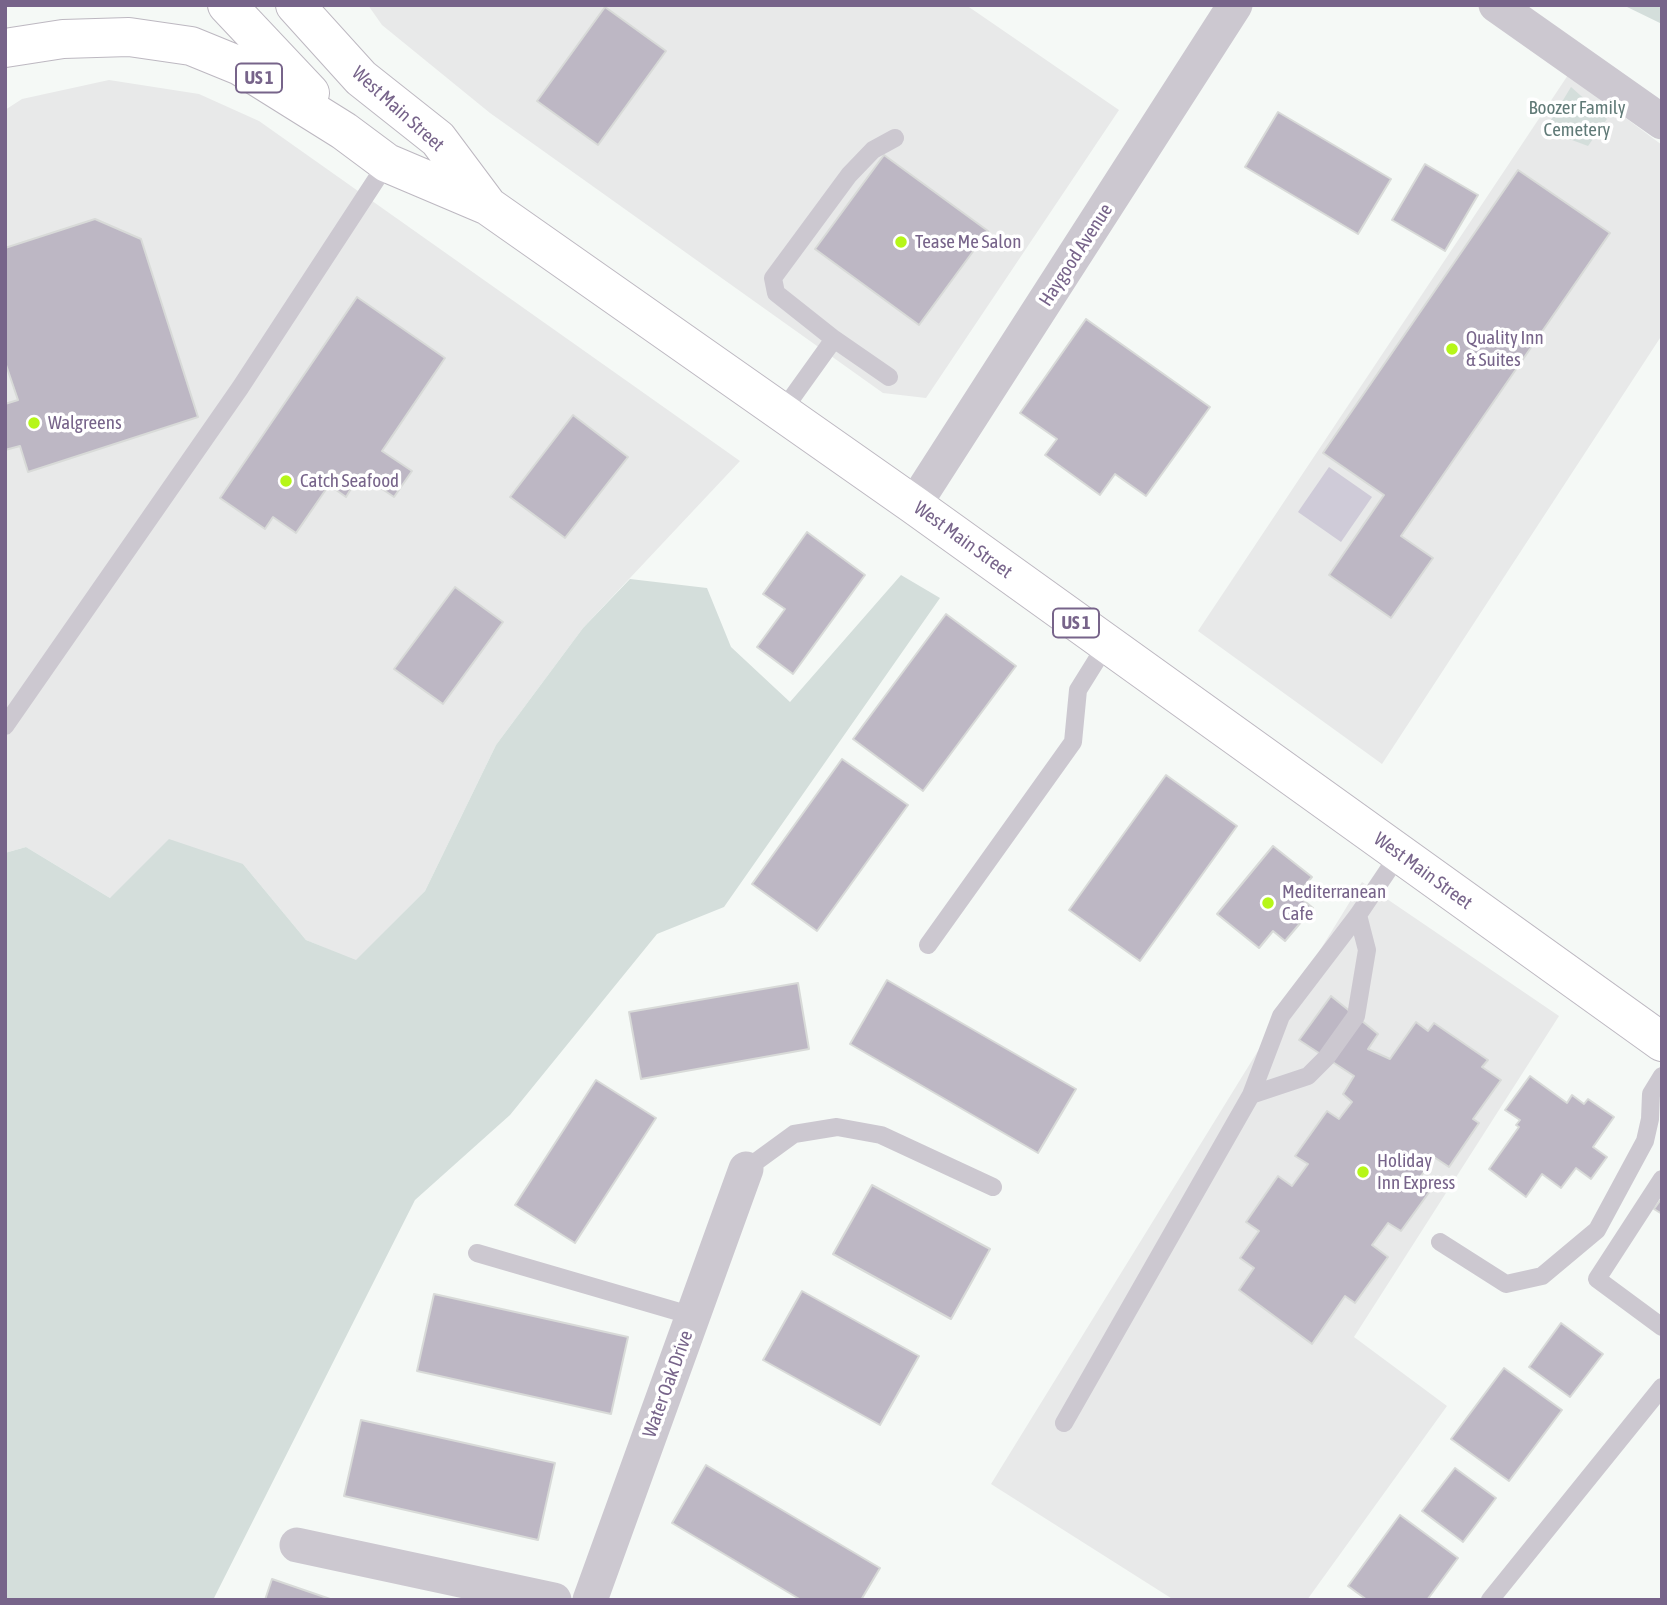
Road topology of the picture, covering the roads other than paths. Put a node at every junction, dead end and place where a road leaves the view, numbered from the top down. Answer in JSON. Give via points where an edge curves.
{"nodes":[{"id":1,"x":227,"y":5,"type":"edge"},
{"id":2,"x":295,"y":5,"type":"edge"},
{"id":3,"x":1236,"y":5,"type":"edge"},
{"id":4,"x":1496,"y":5,"type":"edge"},
{"id":5,"x":5,"y":48,"type":"edge"},
{"id":6,"x":1662,"y":122,"type":"edge"},
{"id":7,"x":344,"y":131,"type":"junction"},
{"id":8,"x":895,"y":138,"type":"dead end"},
{"id":9,"x":387,"y":163,"type":"junction"},
{"id":10,"x":488,"y":206,"type":"junction"},
{"id":11,"x":834,"y":339,"type":"junction"},
{"id":12,"x":889,"y":377,"type":"dead end"},
{"id":13,"x":781,"y":413,"type":"junction"},
{"id":14,"x":914,"y":505,"type":"junction"},
{"id":15,"x":1106,"y":645,"type":"junction"},
{"id":16,"x":5,"y":726,"type":"edge"},
{"id":17,"x":1399,"y":854,"type":"junction"},
{"id":18,"x":1358,"y":915,"type":"junction"},
{"id":19,"x":928,"y":945,"type":"dead end"},
{"id":20,"x":1662,"y":1042,"type":"edge"},
{"id":21,"x":1662,"y":1076,"type":"edge"},
{"id":22,"x":1251,"y":1095,"type":"junction"},
{"id":23,"x":746,"y":1169,"type":"joint"},
{"id":24,"x":1662,"y":1179,"type":"edge"},
{"id":25,"x":993,"y":1187,"type":"dead end"},
{"id":26,"x":1440,"y":1242,"type":"dead end"},
{"id":27,"x":477,"y":1253,"type":"dead end"},
{"id":28,"x":693,"y":1316,"type":"junction"},
{"id":29,"x":1662,"y":1327,"type":"edge"},
{"id":30,"x":1662,"y":1387,"type":"edge"},
{"id":31,"x":1064,"y":1423,"type":"dead end"},
{"id":32,"x":297,"y":1545,"type":"dead end"},
{"id":33,"x":554,"y":1600,"type":"edge"},
{"id":34,"x":590,"y":1600,"type":"edge"},
{"id":35,"x":1490,"y":1600,"type":"edge"}],
"edges":[{"from":1,"to":7,"type":"main road"},
{"from":2,"to":10,"type":"main road","name":"West Main Street","number":"US 1","via":[[361,78],[438,139]]},
{"from":3,"to":14,"type":"street","name":"Haygood Avenue"},
{"from":4,"to":6,"type":"street"},
{"from":5,"to":7,"type":"main road","number":"US 1","via":[[62,39],[129,37],[191,46],[240,66]]},
{"from":7,"to":9,"type":"main road","number":"US 1"},
{"from":8,"to":11,"type":"lane","via":[[873,150],[849,175],[773,278],[776,293]]},
{"from":9,"to":10,"type":"main road","number":"US 1"},
{"from":9,"to":16,"type":"lane","via":[[240,388]]},
{"from":10,"to":13,"type":"main road","name":"West Main Street","number":"US 1"},
{"from":11,"to":12,"type":"lane"},
{"from":11,"to":13,"type":"lane"},
{"from":13,"to":14,"type":"main road","name":"West Main Street","number":"US 1"},
{"from":14,"to":15,"type":"main road","name":"West Main Street","number":"US 1"},
{"from":15,"to":17,"type":"main road","name":"West Main Street","number":"US 1"},
{"from":15,"to":19,"type":"lane","via":[[1078,690],[1073,742]]},
{"from":17,"to":18,"type":"lane"},
{"from":17,"to":20,"type":"main road","name":"West Main Street","number":"US 1"},
{"from":18,"to":22,"type":"lane","via":[[1281,1016]]},
{"from":18,"to":22,"type":"lane","via":[[1367,950],[1356,1016],[1308,1076]]},
{"from":21,"to":26,"type":"lane","via":[[1650,1094],[1645,1140],[1597,1230],[1542,1276],[1506,1284]]},
{"from":22,"to":31,"type":"lane"},
{"from":23,"to":25,"type":"lane","via":[[794,1134],[837,1127],[881,1135]]},
{"from":23,"to":28,"type":"street","name":"Water Oak Drive"},
{"from":24,"to":29,"type":"lane","via":[[1597,1279]]},
{"from":27,"to":28,"type":"lane"},
{"from":28,"to":34,"type":"street","name":"Water Oak Drive"},
{"from":30,"to":35,"type":"lane"},
{"from":32,"to":33,"type":"street"}]}
